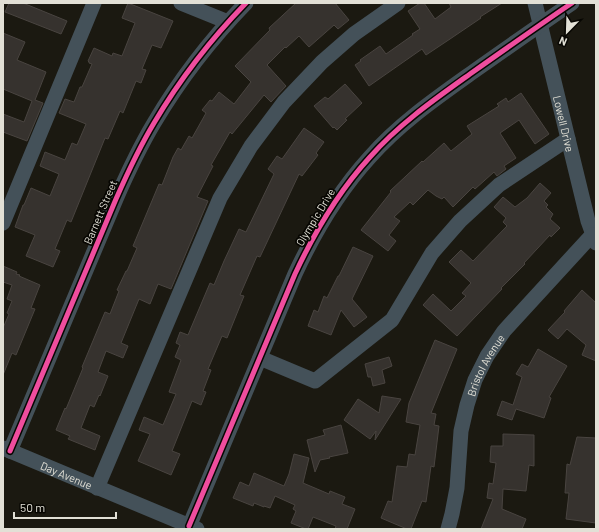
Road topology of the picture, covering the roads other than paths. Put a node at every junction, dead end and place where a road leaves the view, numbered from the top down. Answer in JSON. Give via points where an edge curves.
{"nodes":[{"id":1,"x":94,"y":3,"type":"edge"},
{"id":2,"x":181,"y":3,"type":"edge"},
{"id":3,"x":246,"y":3,"type":"edge"},
{"id":4,"x":398,"y":3,"type":"edge"},
{"id":5,"x":535,"y":3,"type":"edge"},
{"id":6,"x":572,"y":3,"type":"edge"},
{"id":7,"x":228,"y":22,"type":"junction"},
{"id":8,"x":540,"y":25,"type":"junction"},
{"id":9,"x":568,"y":139,"type":"junction"},
{"id":10,"x":3,"y":223,"type":"edge"},
{"id":11,"x":594,"y":239,"type":"edge"},
{"id":12,"x":260,"y":358,"type":"junction"},
{"id":13,"x":7,"y":450,"type":"edge"},
{"id":14,"x":97,"y":488,"type":"junction"},
{"id":15,"x":192,"y":528,"type":"edge"},
{"id":16,"x":448,"y":529,"type":"edge"}],
"edges":[{"from":1,"to":10,"type":"street"},
{"from":2,"to":7,"type":"street"},
{"from":3,"to":7,"type":"street","name":"Barnett Street"},
{"from":4,"to":14,"type":"street","via":[[354,34],[322,62],[284,102],[251,146],[220,198]]},
{"from":5,"to":8,"type":"street","name":"Lowell Drive"},
{"from":6,"to":8,"type":"street","name":"Olympic Drive"},
{"from":7,"to":13,"type":"street","name":"Barnett Street","via":[[200,54],[176,88],[133,161]]},
{"from":8,"to":9,"type":"street","name":"Lowell Drive"},
{"from":8,"to":12,"type":"street","name":"Olympic Drive","via":[[422,108],[370,156],[343,190],[309,244]]},
{"from":9,"to":11,"type":"street","name":"Lowell Drive"},
{"from":9,"to":12,"type":"street","via":[[500,185],[460,221],[432,253],[392,320],[315,381]]},
{"from":11,"to":16,"type":"street","name":"Bristol Avenue","via":[[504,331],[487,356],[475,380],[461,431],[457,488]]},
{"from":12,"to":15,"type":"street","name":"Olympic Drive"},
{"from":13,"to":14,"type":"street","name":"Day Avenue"},
{"from":14,"to":15,"type":"street","name":"Day Avenue"}]}
